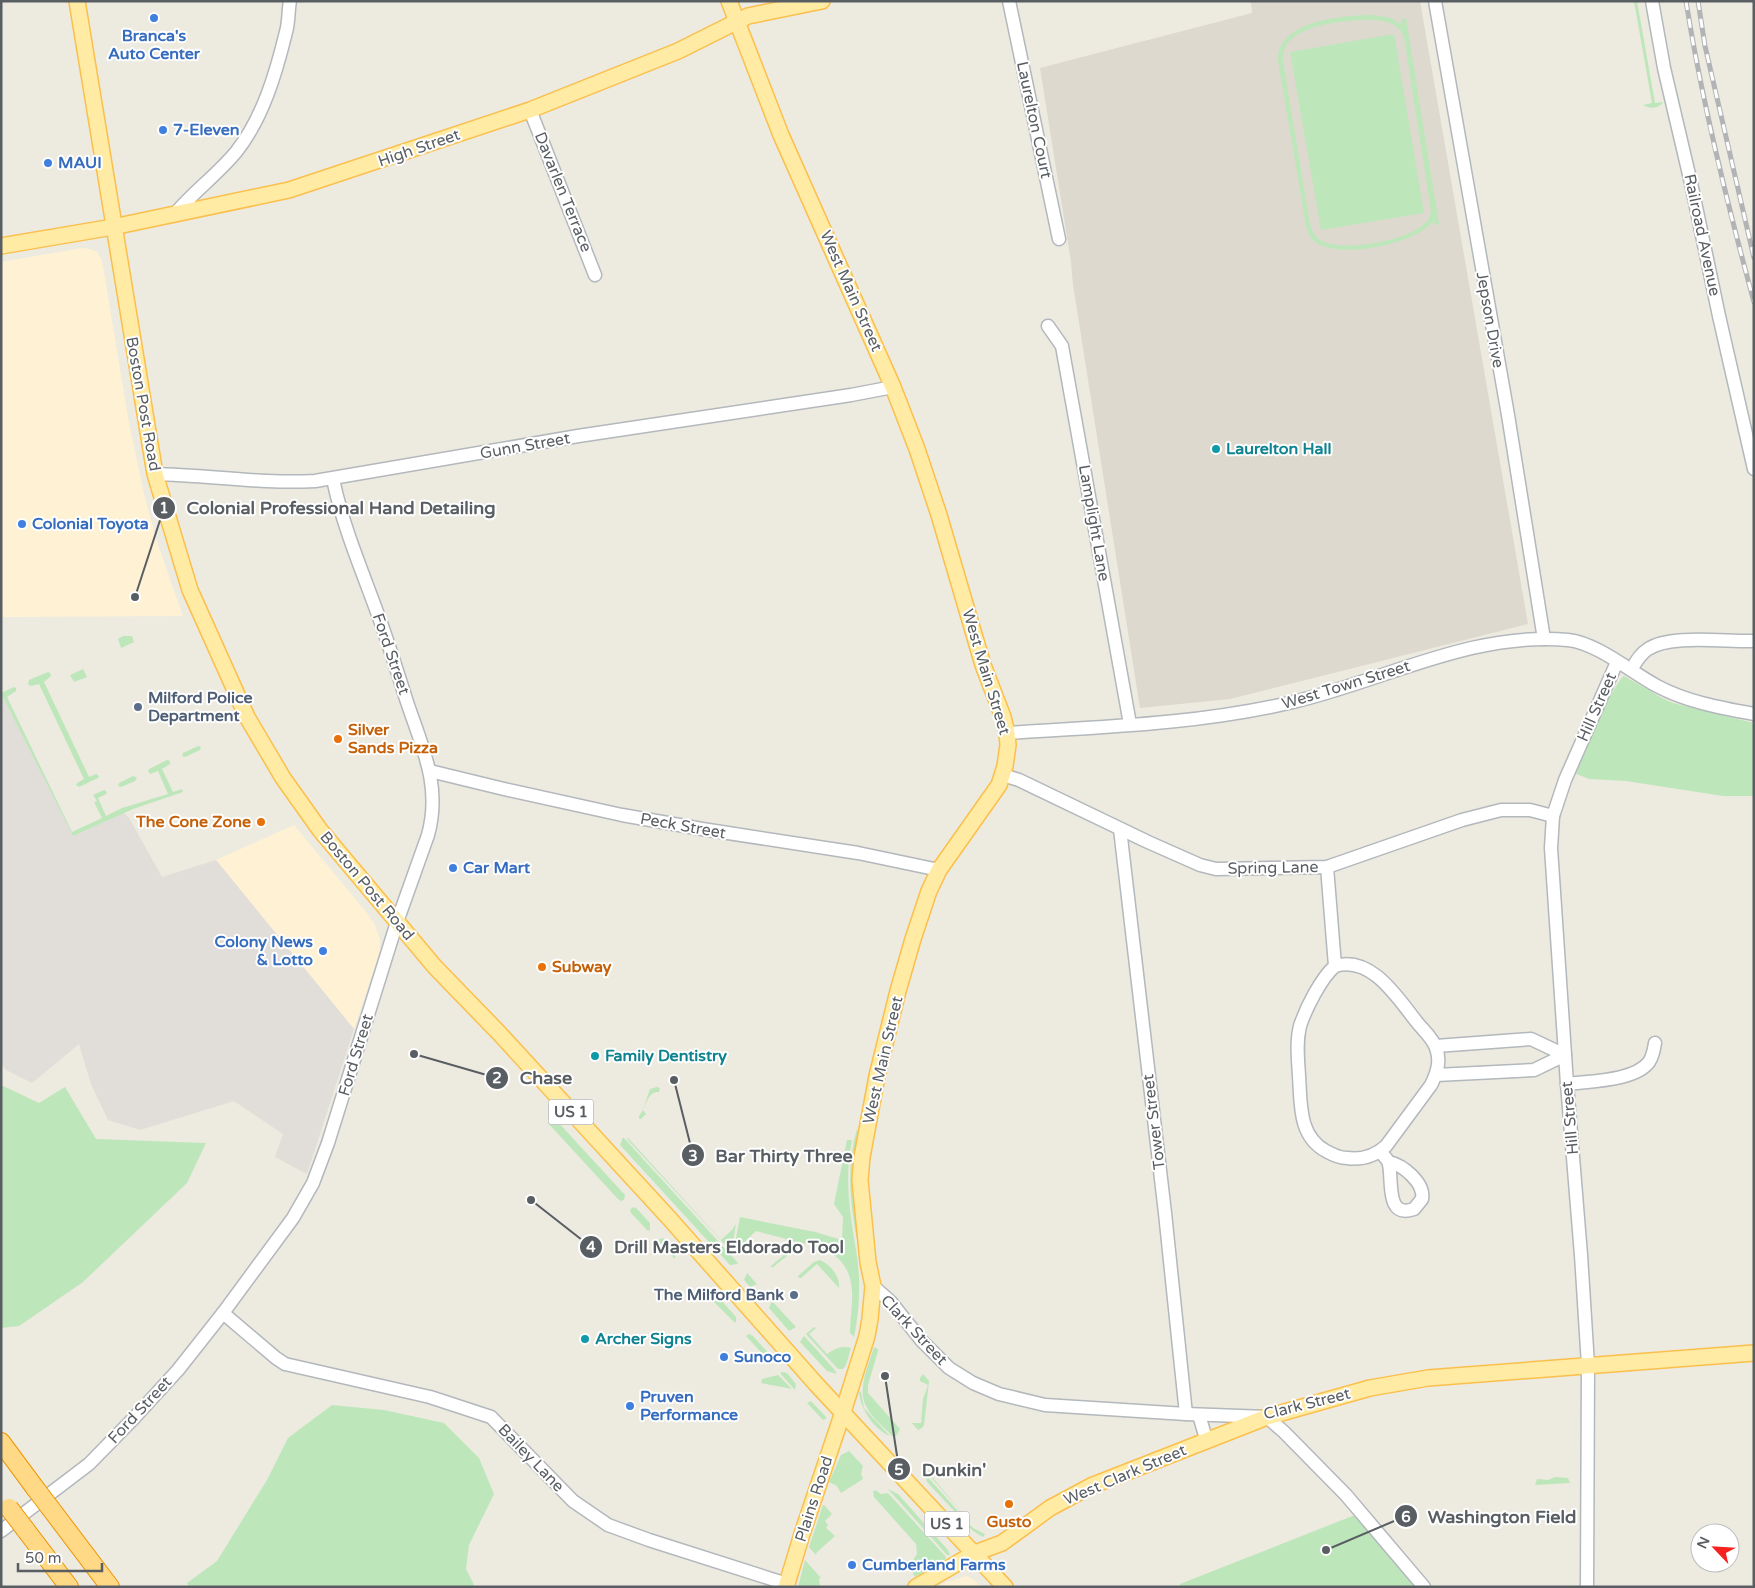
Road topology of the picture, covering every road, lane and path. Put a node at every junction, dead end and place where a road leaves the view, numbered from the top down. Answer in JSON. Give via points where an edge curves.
{"nodes":[{"id":1,"x":77,"y":1,"type":"edge"},
{"id":2,"x":290,"y":1,"type":"edge"},
{"id":3,"x":729,"y":1,"type":"edge"},
{"id":4,"x":822,"y":1,"type":"edge"},
{"id":5,"x":1009,"y":1,"type":"edge"},
{"id":6,"x":1435,"y":1,"type":"edge"},
{"id":7,"x":1652,"y":1,"type":"edge"},
{"id":8,"x":736,"y":21,"type":"junction"},
{"id":9,"x":530,"y":110,"type":"junction"},
{"id":10,"x":174,"y":215,"type":"junction"},
{"id":11,"x":114,"y":227,"type":"junction"},
{"id":12,"x":1059,"y":239,"type":"dead end"},
{"id":13,"x":1,"y":246,"type":"edge"},
{"id":14,"x":595,"y":274,"type":"dead end"},
{"id":15,"x":1048,"y":326,"type":"dead end"},
{"id":16,"x":893,"y":387,"type":"junction"},
{"id":17,"x":1754,"y":469,"type":"edge"},
{"id":18,"x":155,"y":474,"type":"junction"},
{"id":19,"x":333,"y":479,"type":"junction"},
{"id":20,"x":1544,"y":639,"type":"junction"},
{"id":21,"x":1754,"y":641,"type":"edge"},
{"id":22,"x":1617,"y":662,"type":"junction"},
{"id":23,"x":1631,"y":670,"type":"junction"},
{"id":24,"x":1754,"y":714,"type":"edge"},
{"id":25,"x":1130,"y":724,"type":"junction"},
{"id":26,"x":1007,"y":733,"type":"junction"},
{"id":27,"x":430,"y":771,"type":"junction"},
{"id":28,"x":1003,"y":775,"type":"junction"},
{"id":29,"x":1553,"y":816,"type":"junction"},
{"id":30,"x":1120,"y":829,"type":"junction"},
{"id":31,"x":1327,"y":867,"type":"junction"},
{"id":32,"x":939,"y":870,"type":"junction"},
{"id":33,"x":397,"y":922,"type":"junction"},
{"id":34,"x":1335,"y":966,"type":"junction"},
{"id":35,"x":1655,"y":1043,"type":"dead end"},
{"id":36,"x":1436,"y":1046,"type":"junction"},
{"id":37,"x":1565,"y":1055,"type":"junction"},
{"id":38,"x":1436,"y":1075,"type":"junction"},
{"id":39,"x":1567,"y":1084,"type":"junction"},
{"id":40,"x":1380,"y":1151,"type":"junction"},
{"id":41,"x":1389,"y":1162,"type":"dead end"},
{"id":42,"x":873,"y":1286,"type":"junction"},
{"id":43,"x":223,"y":1313,"type":"junction"},
{"id":44,"x":1754,"y":1353,"type":"edge"},
{"id":45,"x":1588,"y":1365,"type":"junction"},
{"id":46,"x":843,"y":1412,"type":"junction"},
{"id":47,"x":1192,"y":1415,"type":"junction"},
{"id":48,"x":1267,"y":1417,"type":"junction"},
{"id":49,"x":1,"y":1442,"type":"edge"},
{"id":50,"x":1207,"y":1442,"type":"junction"},
{"id":51,"x":5,"y":1503,"type":"edge"},
{"id":52,"x":1,"y":1531,"type":"edge"},
{"id":53,"x":975,"y":1553,"type":"junction"},
{"id":54,"x":787,"y":1586,"type":"edge"},
{"id":55,"x":69,"y":1587,"type":"edge"},
{"id":56,"x":110,"y":1587,"type":"edge"},
{"id":57,"x":916,"y":1587,"type":"edge"},
{"id":58,"x":1005,"y":1587,"type":"edge"},
{"id":59,"x":1424,"y":1587,"type":"edge"},
{"id":60,"x":1587,"y":1587,"type":"edge"}],
"edges":[{"from":1,"to":11,"type":"main road","name":"Boston Post Road","number":"US 1"},
{"from":2,"to":10,"type":"street","via":[[286,30],[270,89],[247,135],[228,161]]},
{"from":3,"to":8,"type":"main road","name":"West Main Street"},
{"from":4,"to":8,"type":"main road","name":"High Street"},
{"from":5,"to":12,"type":"street","name":"Laurelton Court"},
{"from":6,"to":20,"type":"street","name":"Jepson Drive"},
{"from":7,"to":17,"type":"street","name":"Railroad Avenue","via":[[1664,68]]},
{"from":8,"to":9,"type":"main road","name":"High Street","via":[[678,52]]},
{"from":8,"to":16,"type":"main road","name":"West Main Street","via":[[781,135]]},
{"from":9,"to":10,"type":"main road","name":"High Street","via":[[289,190]]},
{"from":9,"to":14,"type":"street","name":"Davarlen Terrace"},
{"from":10,"to":11,"type":"main road","name":"High Street"},
{"from":11,"to":13,"type":"main road","name":"High Street"},
{"from":11,"to":18,"type":"main road","name":"Boston Post Road","number":"US 1"},
{"from":15,"to":25,"type":"street","name":"Lamplight Lane","via":[[1062,346]]},
{"from":16,"to":19,"type":"street","name":"Gunn Street","via":[[567,438]]},
{"from":16,"to":26,"type":"main road","name":"West Main Street","via":[[917,449],[976,644]]},
{"from":18,"to":19,"type":"street","name":"Gunn Street","via":[[279,482]]},
{"from":18,"to":33,"type":"main road","name":"Boston Post Road","number":"US 1","via":[[190,590],[247,717],[320,830]]},
{"from":19,"to":27,"type":"street","name":"Ford Street"},
{"from":20,"to":22,"type":"street","name":"West Town Street","via":[[1584,643]]},
{"from":20,"to":25,"type":"street","name":"West Town Street","via":[[1496,644],[1450,654],[1284,704],[1199,718]]},
{"from":21,"to":23,"type":"street","via":[[1663,642],[1645,652]]},
{"from":22,"to":23,"type":"street","name":"West Town Street"},
{"from":22,"to":29,"type":"street","name":"Hill Street","via":[[1565,780]]},
{"from":23,"to":24,"type":"street","name":"West Town Street","via":[[1692,700]]},
{"from":25,"to":26,"type":"street","name":"West Town Street"},
{"from":26,"to":28,"type":"main road","name":"West Main Street"},
{"from":27,"to":32,"type":"street","name":"Peck Street","via":[[622,815],[858,853]]},
{"from":27,"to":33,"type":"street","name":"Ford Street","via":[[434,800],[431,824]]},
{"from":28,"to":30,"type":"street","name":"Spring Lane"},
{"from":28,"to":32,"type":"main road","name":"West Main Street","via":[[994,794]]},
{"from":29,"to":31,"type":"street","name":"Spring Lane","via":[[1520,809],[1501,810],[1462,820]]},
{"from":29,"to":37,"type":"street","name":"Hill Street","via":[[1551,848]]},
{"from":30,"to":31,"type":"street","name":"Spring Lane","via":[[1216,869]]},
{"from":30,"to":47,"type":"street","name":"Tower Street"},
{"from":31,"to":34,"type":"street"},
{"from":32,"to":42,"type":"main road","name":"West Main Street","via":[[898,991],[862,1156],[860,1180]]},
{"from":33,"to":43,"type":"street","name":"Ford Street","via":[[313,1183],[292,1218]]},
{"from":33,"to":46,"type":"main road","name":"Boston Post Road","number":"US 1"},
{"from":34,"to":36,"type":"street","via":[[1356,966],[1382,980]]},
{"from":34,"to":40,"type":"street","via":[[1320,985],[1300,1026],[1297,1048],[1303,1123],[1312,1140],[1336,1156],[1356,1159]]},
{"from":35,"to":39,"type":"street","via":[[1653,1054],[1639,1070]]},
{"from":36,"to":37,"type":"street","via":[[1531,1039]]},
{"from":36,"to":38,"type":"street","via":[[1439,1060]]},
{"from":37,"to":38,"type":"street","via":[[1534,1070]]},
{"from":37,"to":39,"type":"street","name":"Hill Street"},
{"from":38,"to":40,"type":"street","via":[[1407,1119]]},
{"from":39,"to":45,"type":"street","name":"Hill Street"},
{"from":40,"to":41,"type":"street"},
{"from":42,"to":46,"type":"main road","name":"West Main Street","via":[[867,1336]]},
{"from":42,"to":47,"type":"street","name":"Clark Street","via":[[949,1368],[986,1390],[1045,1405]]},
{"from":43,"to":52,"type":"street","name":"Ford Street","via":[[178,1370],[88,1464]]},
{"from":43,"to":54,"type":"street","name":"Bailey Lane","via":[[285,1364],[430,1397],[491,1417],[573,1501],[608,1525]]},
{"from":44,"to":45,"type":"main road","name":"Clark Street"},
{"from":45,"to":48,"type":"main road","name":"Clark Street","via":[[1395,1383]]},
{"from":45,"to":60,"type":"street","name":"Hill Street"},
{"from":46,"to":53,"type":"main road","name":"Boston Post Road","number":"US 1"},
{"from":46,"to":54,"type":"main road","name":"Plains Road"},
{"from":47,"to":48,"type":"street","name":"Clark Street"},
{"from":47,"to":50,"type":"street","name":"West Clark Street"},
{"from":48,"to":50,"type":"main road","name":"West Clark Street"},
{"from":48,"to":59,"type":"street","via":[[1346,1495]]},
{"from":49,"to":56,"type":"highway","bridge":true},
{"from":50,"to":53,"type":"main road","name":"West Clark Street","via":[[1091,1486],[1050,1508],[1002,1543]]},
{"from":51,"to":55,"type":"highway","bridge":true},
{"from":53,"to":57,"type":"main road","name":"West Clark Street"},
{"from":53,"to":58,"type":"main road","name":"Boston Post Road","number":"US 1"}]}
